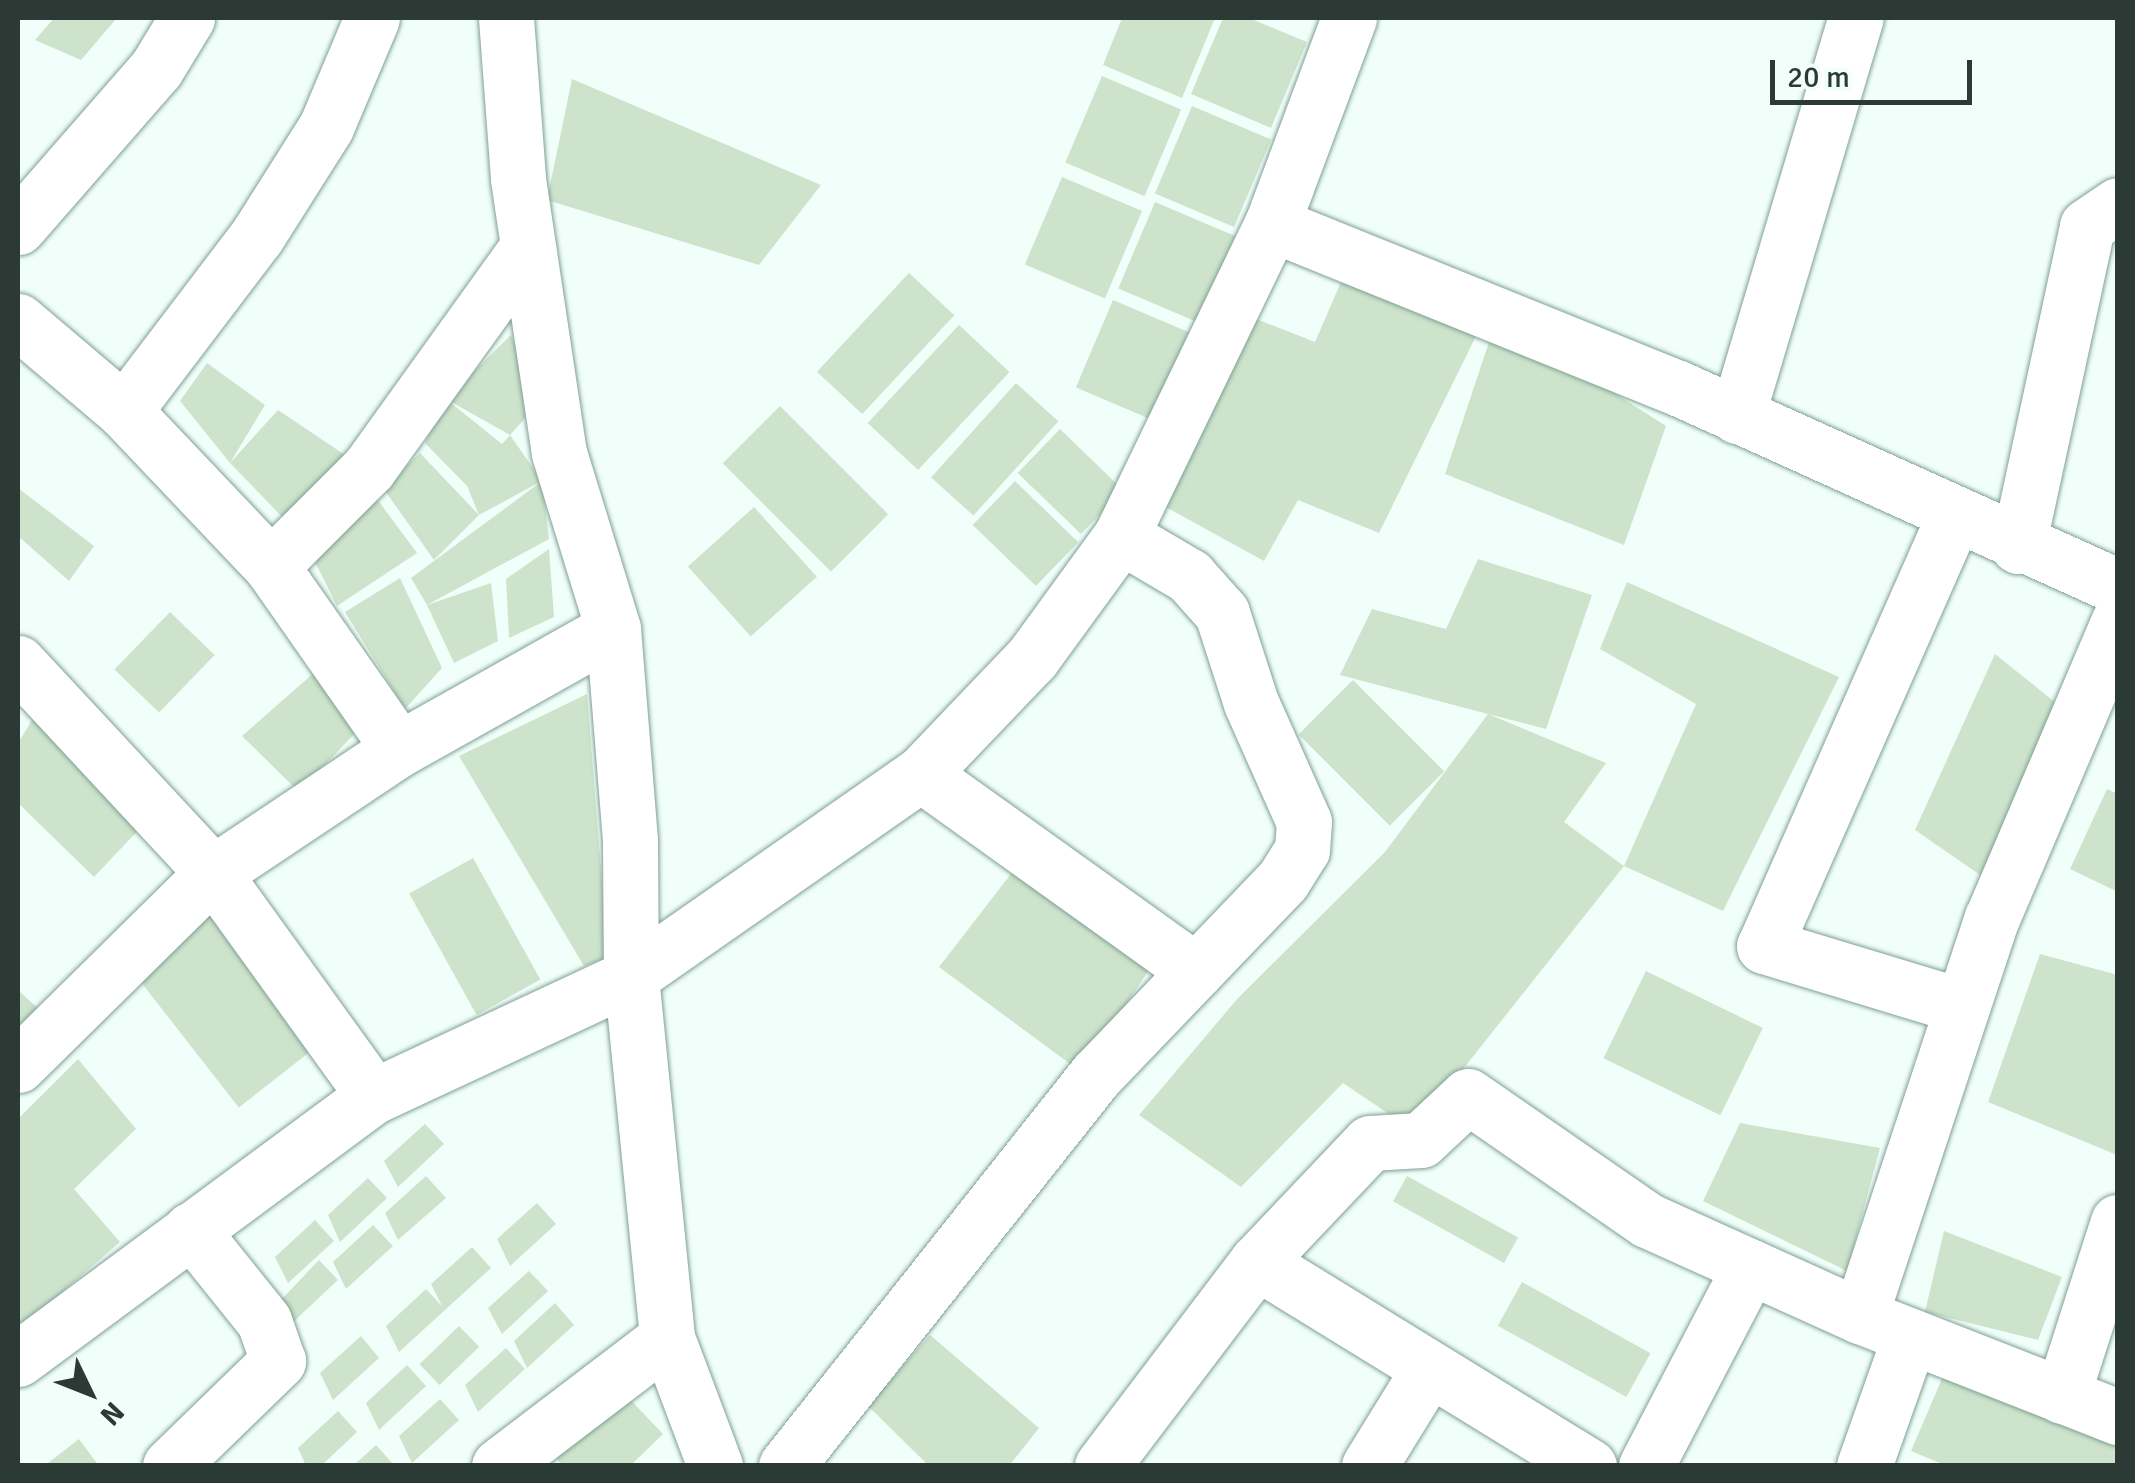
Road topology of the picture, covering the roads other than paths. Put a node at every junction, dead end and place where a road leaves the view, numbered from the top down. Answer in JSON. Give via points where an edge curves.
{"nodes":[{"id":1,"x":187,"y":18,"type":"edge"},
{"id":2,"x":372,"y":18,"type":"edge"},
{"id":3,"x":506,"y":18,"type":"edge"},
{"id":4,"x":1349,"y":18,"type":"edge"},
{"id":5,"x":1856,"y":18,"type":"edge"},
{"id":6,"x":2118,"y":204,"type":"edge"},
{"id":7,"x":1272,"y":224,"type":"junction"},
{"id":8,"x":18,"y":227,"type":"edge"},
{"id":9,"x":528,"y":247,"type":"junction"},
{"id":10,"x":19,"y":326,"type":"edge"},
{"id":11,"x":124,"y":411,"type":"junction"},
{"id":12,"x":1736,"y":416,"type":"junction"},
{"id":13,"x":1954,"y":516,"type":"junction"},
{"id":14,"x":1121,"y":536,"type":"junction"},
{"id":15,"x":2018,"y":546,"type":"junction"},
{"id":16,"x":271,"y":566,"type":"junction"},
{"id":17,"x":2118,"y":587,"type":"edge"},
{"id":18,"x":2118,"y":622,"type":"edge"},
{"id":19,"x":613,"y":629,"type":"junction"},
{"id":20,"x":20,"y":671,"type":"edge"},
{"id":21,"x":399,"y":749,"type":"junction"},
{"id":22,"x":920,"y":774,"type":"junction"},
{"id":23,"x":214,"y":873,"type":"junction"},
{"id":24,"x":1196,"y":970,"type":"junction"},
{"id":25,"x":632,"y":976,"type":"junction"},
{"id":26,"x":1962,"y":1006,"type":"junction"},
{"id":27,"x":18,"y":1066,"type":"edge"},
{"id":28,"x":374,"y":1096,"type":"junction"},
{"id":29,"x":2118,"y":1222,"type":"edge"},
{"id":30,"x":191,"y":1230,"type":"junction"},
{"id":31,"x":1257,"y":1262,"type":"junction"},
{"id":32,"x":1750,"y":1266,"type":"junction"},
{"id":33,"x":1860,"y":1316,"type":"junction"},
{"id":34,"x":1910,"y":1336,"type":"junction"},
{"id":35,"x":667,"y":1338,"type":"junction"},
{"id":36,"x":18,"y":1359,"type":"edge"},
{"id":37,"x":1428,"y":1369,"type":"junction"},
{"id":38,"x":2062,"y":1396,"type":"junction"},
{"id":39,"x":2118,"y":1417,"type":"edge"},
{"id":40,"x":1876,"y":1462,"type":"edge"},
{"id":41,"x":170,"y":1466,"type":"edge"},
{"id":42,"x":499,"y":1466,"type":"edge"},
{"id":43,"x":715,"y":1466,"type":"edge"},
{"id":44,"x":786,"y":1466,"type":"edge"},
{"id":45,"x":1102,"y":1466,"type":"edge"},
{"id":46,"x":1369,"y":1466,"type":"edge"},
{"id":47,"x":1589,"y":1466,"type":"edge"},
{"id":48,"x":1646,"y":1466,"type":"edge"}],
"edges":[{"from":1,"to":8,"type":"street","via":[[156,69]]},
{"from":2,"to":11,"type":"street","via":[[316,143],[257,236]]},
{"from":3,"to":9,"type":"street"},
{"from":4,"to":7,"type":"street"},
{"from":5,"to":12,"type":"street"},
{"from":6,"to":15,"type":"street","via":[[2087,226]]},
{"from":7,"to":12,"type":"street"},
{"from":7,"to":14,"type":"street"},
{"from":9,"to":16,"type":"street","via":[[369,468]]},
{"from":9,"to":19,"type":"street","via":[[559,453]]},
{"from":10,"to":11,"type":"street"},
{"from":11,"to":16,"type":"street"},
{"from":12,"to":13,"type":"street"},
{"from":13,"to":15,"type":"street"},
{"from":13,"to":26,"type":"street","via":[[1764,946]]},
{"from":14,"to":22,"type":"street","via":[[1032,658]]},
{"from":14,"to":24,"type":"street","via":[[1189,576],[1222,613],[1250,703],[1304,822],[1302,850],[1283,880]]},
{"from":15,"to":17,"type":"street"},
{"from":16,"to":21,"type":"street"},
{"from":18,"to":26,"type":"street","via":[[1992,918]]},
{"from":19,"to":21,"type":"street"},
{"from":19,"to":25,"type":"street","via":[[630,842]]},
{"from":20,"to":23,"type":"street"},
{"from":21,"to":23,"type":"street"},
{"from":22,"to":24,"type":"street"},
{"from":22,"to":25,"type":"street"},
{"from":23,"to":27,"type":"street"},
{"from":23,"to":28,"type":"street"},
{"from":24,"to":44,"type":"street","via":[[1096,1075]]},
{"from":25,"to":28,"type":"street"},
{"from":25,"to":35,"type":"street"},
{"from":26,"to":33,"type":"street"},
{"from":28,"to":30,"type":"street"},
{"from":29,"to":38,"type":"street"},
{"from":30,"to":36,"type":"street"},
{"from":30,"to":41,"type":"street","via":[[264,1321],[278,1361]]},
{"from":31,"to":32,"type":"street","via":[[1370,1143],[1421,1140],[1468,1096],[1647,1220]]},
{"from":31,"to":37,"type":"street"},
{"from":31,"to":45,"type":"street"},
{"from":32,"to":33,"type":"street"},
{"from":32,"to":48,"type":"street"},
{"from":33,"to":34,"type":"street"},
{"from":34,"to":38,"type":"street"},
{"from":34,"to":40,"type":"street"},
{"from":35,"to":42,"type":"street"},
{"from":35,"to":43,"type":"street"},
{"from":37,"to":46,"type":"street"},
{"from":37,"to":47,"type":"street"},
{"from":38,"to":39,"type":"street"}]}
